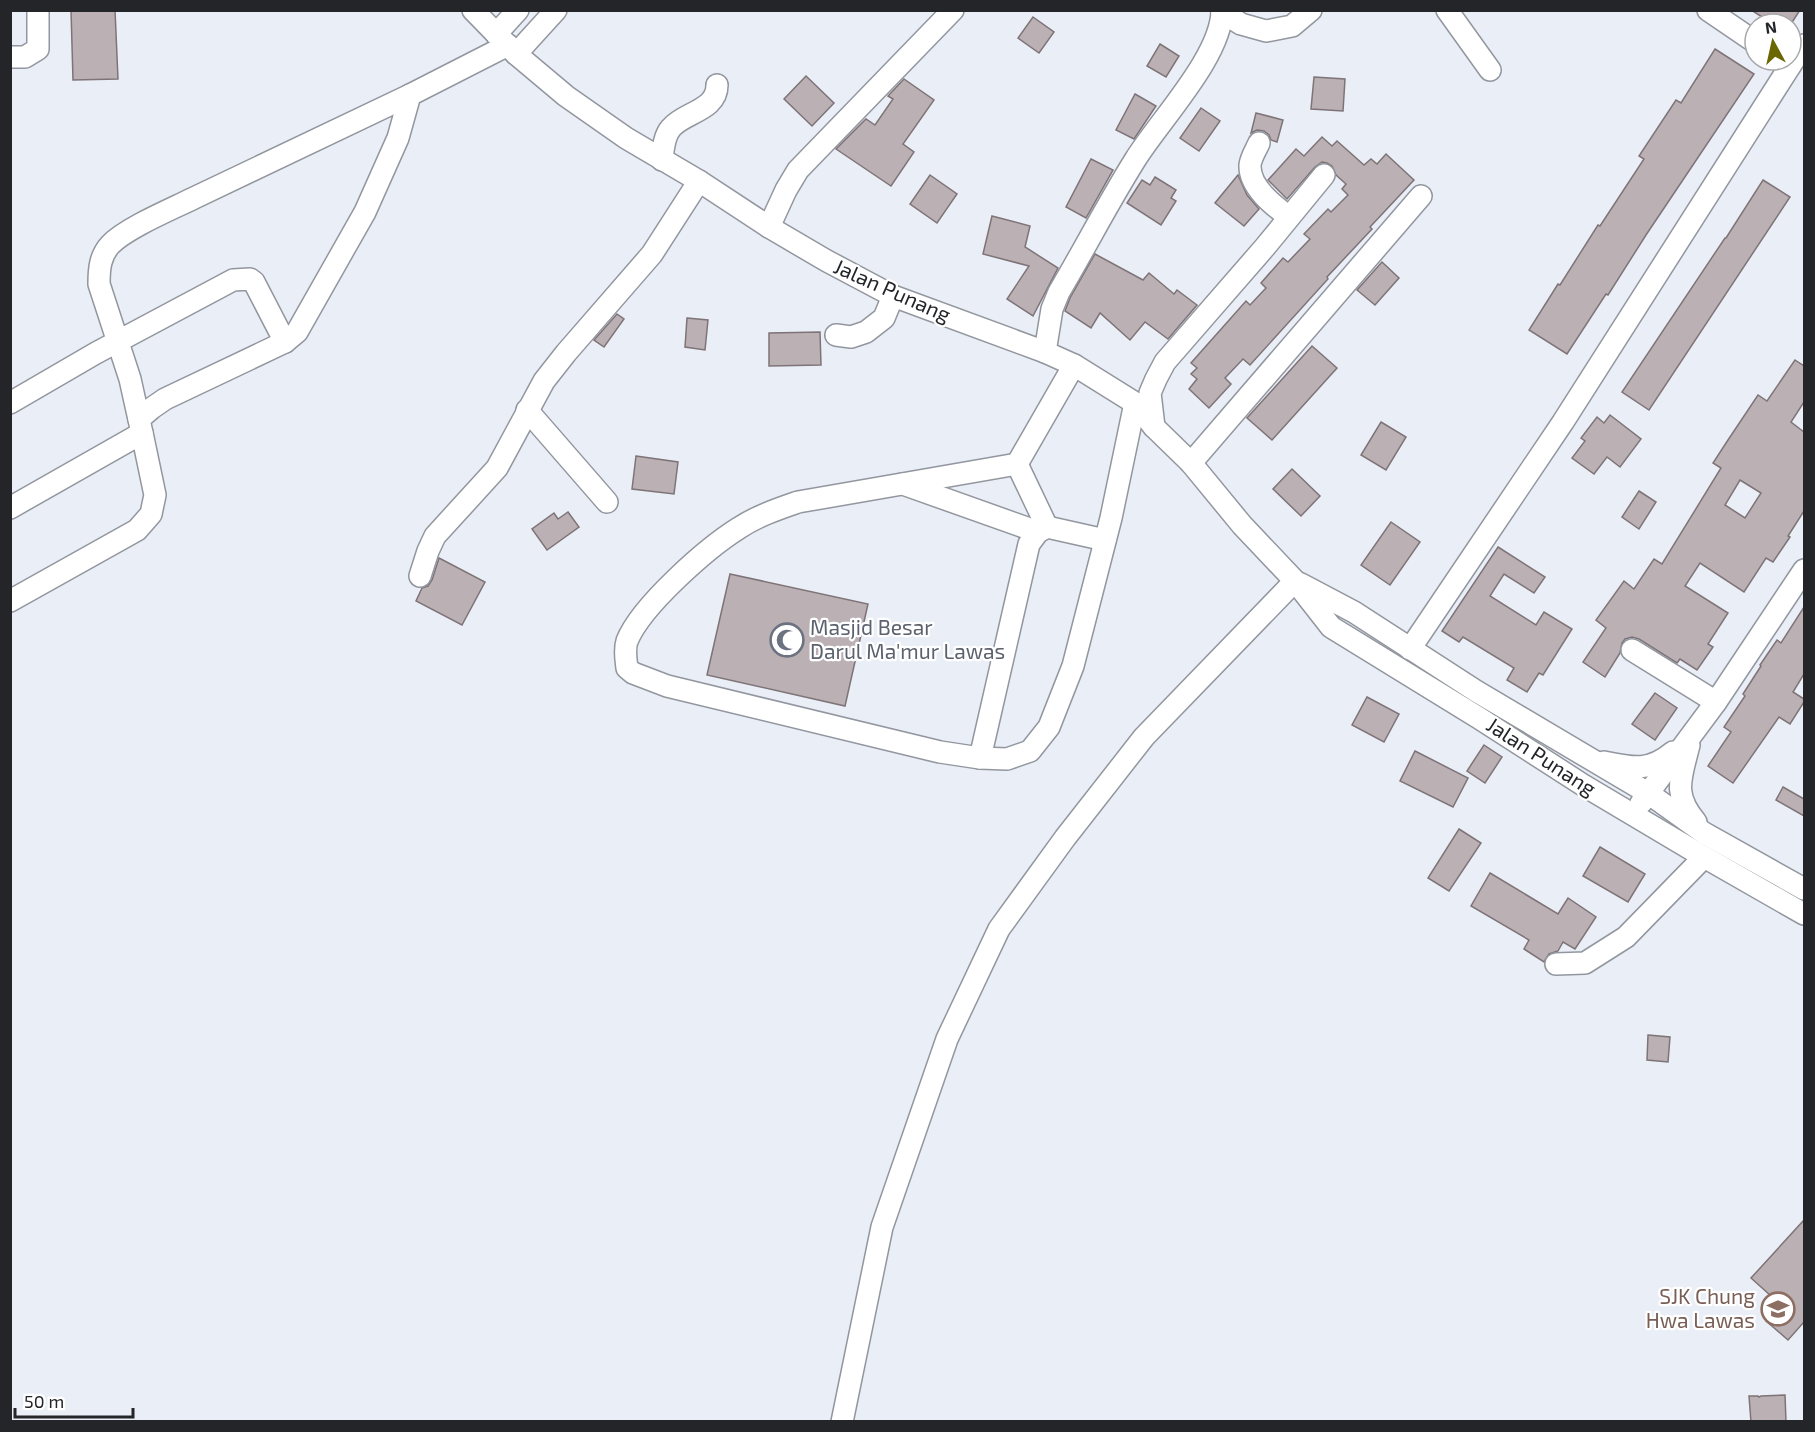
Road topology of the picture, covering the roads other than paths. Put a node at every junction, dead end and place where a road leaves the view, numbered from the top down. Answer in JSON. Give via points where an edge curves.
{"nodes":[{"id":1,"x":39,"y":10,"type":"edge"},
{"id":2,"x":474,"y":10,"type":"edge"},
{"id":3,"x":505,"y":10,"type":"edge"},
{"id":4,"x":518,"y":10,"type":"edge"},
{"id":5,"x":953,"y":10,"type":"edge"},
{"id":6,"x":1311,"y":10,"type":"edge"},
{"id":7,"x":1447,"y":10,"type":"edge"},
{"id":8,"x":1708,"y":10,"type":"edge"},
{"id":9,"x":1222,"y":11,"type":"edge"},
{"id":10,"x":549,"y":18,"type":"edge"},
{"id":11,"x":1743,"y":34,"type":"edge"},
{"id":12,"x":507,"y":44,"type":"junction"},
{"id":13,"x":10,"y":57,"type":"edge"},
{"id":14,"x":1490,"y":70,"type":"dead end"},
{"id":15,"x":1780,"y":72,"type":"edge"},
{"id":16,"x":539,"y":73,"type":"junction"},
{"id":17,"x":717,"y":85,"type":"dead end"},
{"id":18,"x":410,"y":95,"type":"junction"},
{"id":19,"x":1259,"y":143,"type":"dead end"},
{"id":20,"x":662,"y":160,"type":"junction"},
{"id":21,"x":1324,"y":175,"type":"dead end"},
{"id":22,"x":699,"y":181,"type":"junction"},
{"id":23,"x":1421,"y":196,"type":"dead end"},
{"id":24,"x":1289,"y":217,"type":"junction"},
{"id":25,"x":769,"y":227,"type":"junction"},
{"id":26,"x":893,"y":296,"type":"junction"},
{"id":27,"x":836,"y":335,"type":"dead end"},
{"id":28,"x":118,"y":341,"type":"junction"},
{"id":29,"x":285,"y":342,"type":"junction"},
{"id":30,"x":1045,"y":352,"type":"junction"},
{"id":31,"x":1074,"y":365,"type":"junction"},
{"id":32,"x":10,"y":403,"type":"edge"},
{"id":33,"x":1135,"y":403,"type":"junction"},
{"id":34,"x":527,"y":410,"type":"junction"},
{"id":35,"x":141,"y":426,"type":"junction"},
{"id":36,"x":1154,"y":427,"type":"junction"},
{"id":37,"x":1191,"y":463,"type":"junction"},
{"id":38,"x":1017,"y":464,"type":"junction"},
{"id":39,"x":903,"y":484,"type":"junction"},
{"id":40,"x":607,"y":502,"type":"dead end"},
{"id":41,"x":10,"y":508,"type":"edge"},
{"id":42,"x":1043,"y":529,"type":"junction"},
{"id":43,"x":1105,"y":540,"type":"junction"},
{"id":44,"x":1804,"y":570,"type":"edge"},
{"id":45,"x":420,"y":576,"type":"dead end"},
{"id":46,"x":1295,"y":581,"type":"junction"},
{"id":47,"x":10,"y":601,"type":"edge"},
{"id":48,"x":1410,"y":649,"type":"junction"},
{"id":49,"x":1632,"y":650,"type":"dead end"},
{"id":50,"x":1716,"y":702,"type":"junction"},
{"id":51,"x":1692,"y":736,"type":"junction"},
{"id":52,"x":980,"y":758,"type":"junction"},
{"id":53,"x":1589,"y":759,"type":"junction"},
{"id":54,"x":1648,"y":793,"type":"junction"},
{"id":55,"x":1633,"y":814,"type":"junction"},
{"id":56,"x":1704,"y":833,"type":"junction"},
{"id":57,"x":1704,"y":857,"type":"junction"},
{"id":58,"x":1804,"y":889,"type":"edge"},
{"id":59,"x":1804,"y":914,"type":"edge"},
{"id":60,"x":1556,"y":964,"type":"dead end"},
{"id":61,"x":842,"y":1422,"type":"edge"}],
"edges":[{"from":1,"to":13,"type":"street","via":[[38,49],[25,57]]},
{"from":2,"to":3,"type":"street"},
{"from":2,"to":12,"type":"street","name":"Jalan Punang"},
{"from":4,"to":12,"type":"street"},
{"from":5,"to":25,"type":"street","via":[[798,170]]},
{"from":6,"to":9,"type":"street","via":[[1292,26],[1266,31],[1240,24]]},
{"from":7,"to":14,"type":"street"},
{"from":8,"to":11,"type":"street"},
{"from":9,"to":30,"type":"street","via":[[1220,28],[1208,54],[1136,158],[1059,292]]},
{"from":10,"to":12,"type":"street"},
{"from":10,"to":16,"type":"street","via":[[538,44]]},
{"from":12,"to":16,"type":"street","name":"Jalan Punang"},
{"from":12,"to":18,"type":"street"},
{"from":15,"to":48,"type":"street","via":[[1563,422]]},
{"from":16,"to":20,"type":"street","name":"Jalan Punang"},
{"from":17,"to":20,"type":"street","via":[[711,101],[670,129]]},
{"from":18,"to":28,"type":"street","via":[[122,235],[102,258],[99,271],[99,284]]},
{"from":18,"to":29,"type":"street","via":[[398,138],[365,212],[308,315]]},
{"from":19,"to":24,"type":"street","via":[[1250,165],[1252,176],[1257,187]]},
{"from":20,"to":22,"type":"street","name":"Jalan Punang"},
{"from":21,"to":24,"type":"street"},
{"from":22,"to":25,"type":"street","name":"Jalan Punang"},
{"from":22,"to":34,"type":"street","via":[[652,254],[566,353]]},
{"from":23,"to":37,"type":"street"},
{"from":24,"to":36,"type":"street","via":[[1166,362],[1150,393]]},
{"from":25,"to":26,"type":"street","name":"Jalan Punang"},
{"from":26,"to":27,"type":"street","via":[[884,318],[866,332],[851,337]]},
{"from":26,"to":30,"type":"street","name":"Jalan Punang"},
{"from":28,"to":29,"type":"street","via":[[223,284],[250,279]]},
{"from":28,"to":32,"type":"street"},
{"from":28,"to":35,"type":"street"},
{"from":29,"to":35,"type":"street","via":[[165,399],[152,408]]},
{"from":30,"to":31,"type":"street","name":"Jalan Punang"},
{"from":31,"to":33,"type":"street","name":"Jalan Punang"},
{"from":31,"to":38,"type":"street"},
{"from":33,"to":36,"type":"street","name":"Jalan Punang"},
{"from":33,"to":43,"type":"street"},
{"from":34,"to":40,"type":"street"},
{"from":34,"to":45,"type":"street","via":[[497,468],[435,536]]},
{"from":35,"to":41,"type":"street"},
{"from":35,"to":47,"type":"street","via":[[155,495],[151,514],[137,530]]},
{"from":36,"to":37,"type":"street","name":"Jalan Punang"},
{"from":37,"to":46,"type":"street","name":"Jalan Punang"},
{"from":38,"to":39,"type":"street"},
{"from":38,"to":42,"type":"street"},
{"from":39,"to":42,"type":"street"},
{"from":39,"to":52,"type":"street","via":[[798,502],[740,527],[696,561],[637,624],[626,647],[627,668],[668,686],[940,752]]},
{"from":42,"to":43,"type":"street"},
{"from":42,"to":52,"type":"street","via":[[1029,544]]},
{"from":43,"to":52,"type":"street","via":[[1073,666],[1049,727],[1030,751],[1007,759]]},
{"from":44,"to":50,"type":"street"},
{"from":46,"to":48,"type":"street","name":"Jalan Punang","via":[[1354,612]]},
{"from":46,"to":55,"type":"street","name":"Jalan Punang","via":[[1331,627]]},
{"from":46,"to":61,"type":"street","via":[[1144,737],[999,929],[947,1039],[882,1227]]},
{"from":48,"to":53,"type":"street","name":"Jalan Punang"},
{"from":49,"to":50,"type":"street"},
{"from":50,"to":51,"type":"street"},
{"from":51,"to":53,"type":"street","via":[[1652,765],[1631,768]]},
{"from":51,"to":54,"type":"street"},
{"from":51,"to":56,"type":"street","via":[[1679,787],[1686,810]]},
{"from":53,"to":54,"type":"street","name":"Jalan Punang"},
{"from":54,"to":55,"type":"street"},
{"from":54,"to":56,"type":"street","name":"Jalan Punang"},
{"from":55,"to":57,"type":"street","name":"Jalan Punang"},
{"from":56,"to":58,"type":"street","name":"Jalan Punang"},
{"from":57,"to":59,"type":"street","name":"Jalan Punang"},
{"from":57,"to":60,"type":"street","via":[[1626,937],[1585,963]]}]}
